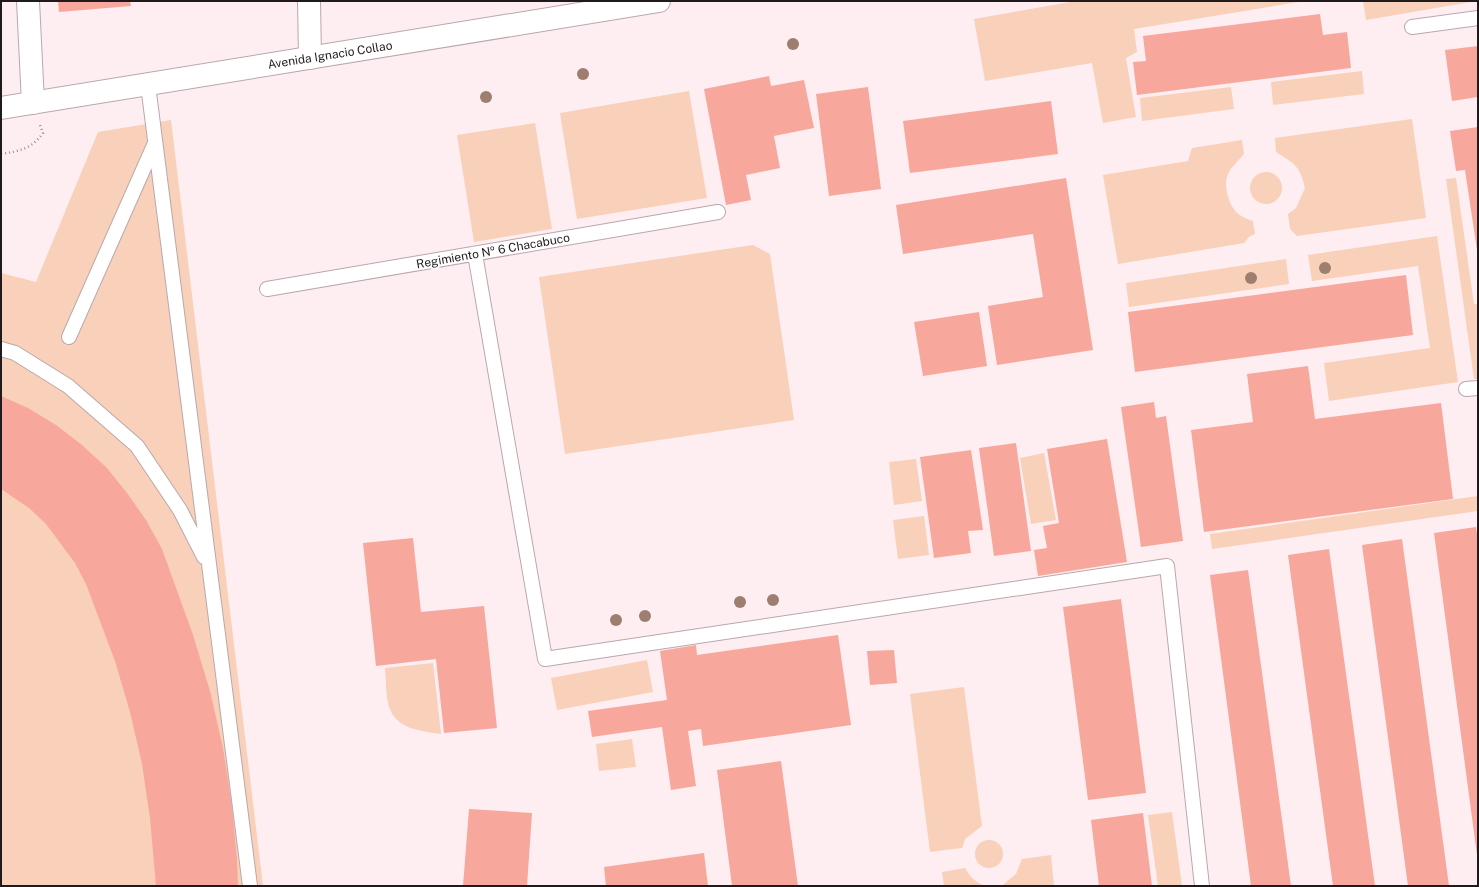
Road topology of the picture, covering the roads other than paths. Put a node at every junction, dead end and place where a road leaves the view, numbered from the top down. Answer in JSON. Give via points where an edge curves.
{"nodes":[{"id":1,"x":28,"y":1,"type":"edge"},
{"id":2,"x":309,"y":1,"type":"edge"},
{"id":3,"x":659,"y":1,"type":"edge"},
{"id":4,"x":1478,"y":18,"type":"edge"},
{"id":5,"x":1412,"y":27,"type":"dead end"},
{"id":6,"x":310,"y":58,"type":"junction"},
{"id":7,"x":148,"y":85,"type":"junction"},
{"id":8,"x":33,"y":103,"type":"junction"},
{"id":9,"x":1,"y":108,"type":"edge"},
{"id":10,"x":155,"y":143,"type":"junction"},
{"id":11,"x":718,"y":212,"type":"dead end"},
{"id":12,"x":475,"y":254,"type":"junction"},
{"id":13,"x":267,"y":289,"type":"dead end"},
{"id":14,"x":69,"y":337,"type":"dead end"},
{"id":15,"x":1,"y":349,"type":"edge"},
{"id":16,"x":209,"y":566,"type":"junction"},
{"id":17,"x":250,"y":886,"type":"edge"},
{"id":18,"x":1202,"y":886,"type":"edge"}],
"edges":[{"from":1,"to":8,"type":"main road"},
{"from":2,"to":6,"type":"main road"},
{"from":3,"to":6,"type":"main road","name":"Avenida Ignacio Collao"},
{"from":4,"to":5,"type":"lane"},
{"from":6,"to":7,"type":"main road","name":"Avenida Ignacio Collao"},
{"from":7,"to":8,"type":"main road","name":"Avenida Ignacio Collao"},
{"from":7,"to":10,"type":"lane"},
{"from":8,"to":9,"type":"main road","name":"Avenida Ignacio Collao"},
{"from":10,"to":14,"type":"lane"},
{"from":10,"to":16,"type":"lane"},
{"from":11,"to":12,"type":"lane","name":"Regimiento Nº 6 Chacabuco"},
{"from":12,"to":13,"type":"lane","name":"Regimiento Nº 6 Chacabuco"},
{"from":12,"to":18,"type":"lane","via":[[545,659],[1167,566]]},
{"from":15,"to":16,"type":"lane","via":[[15,353],[68,386],[137,446],[180,510]]},
{"from":16,"to":17,"type":"lane"}]}
